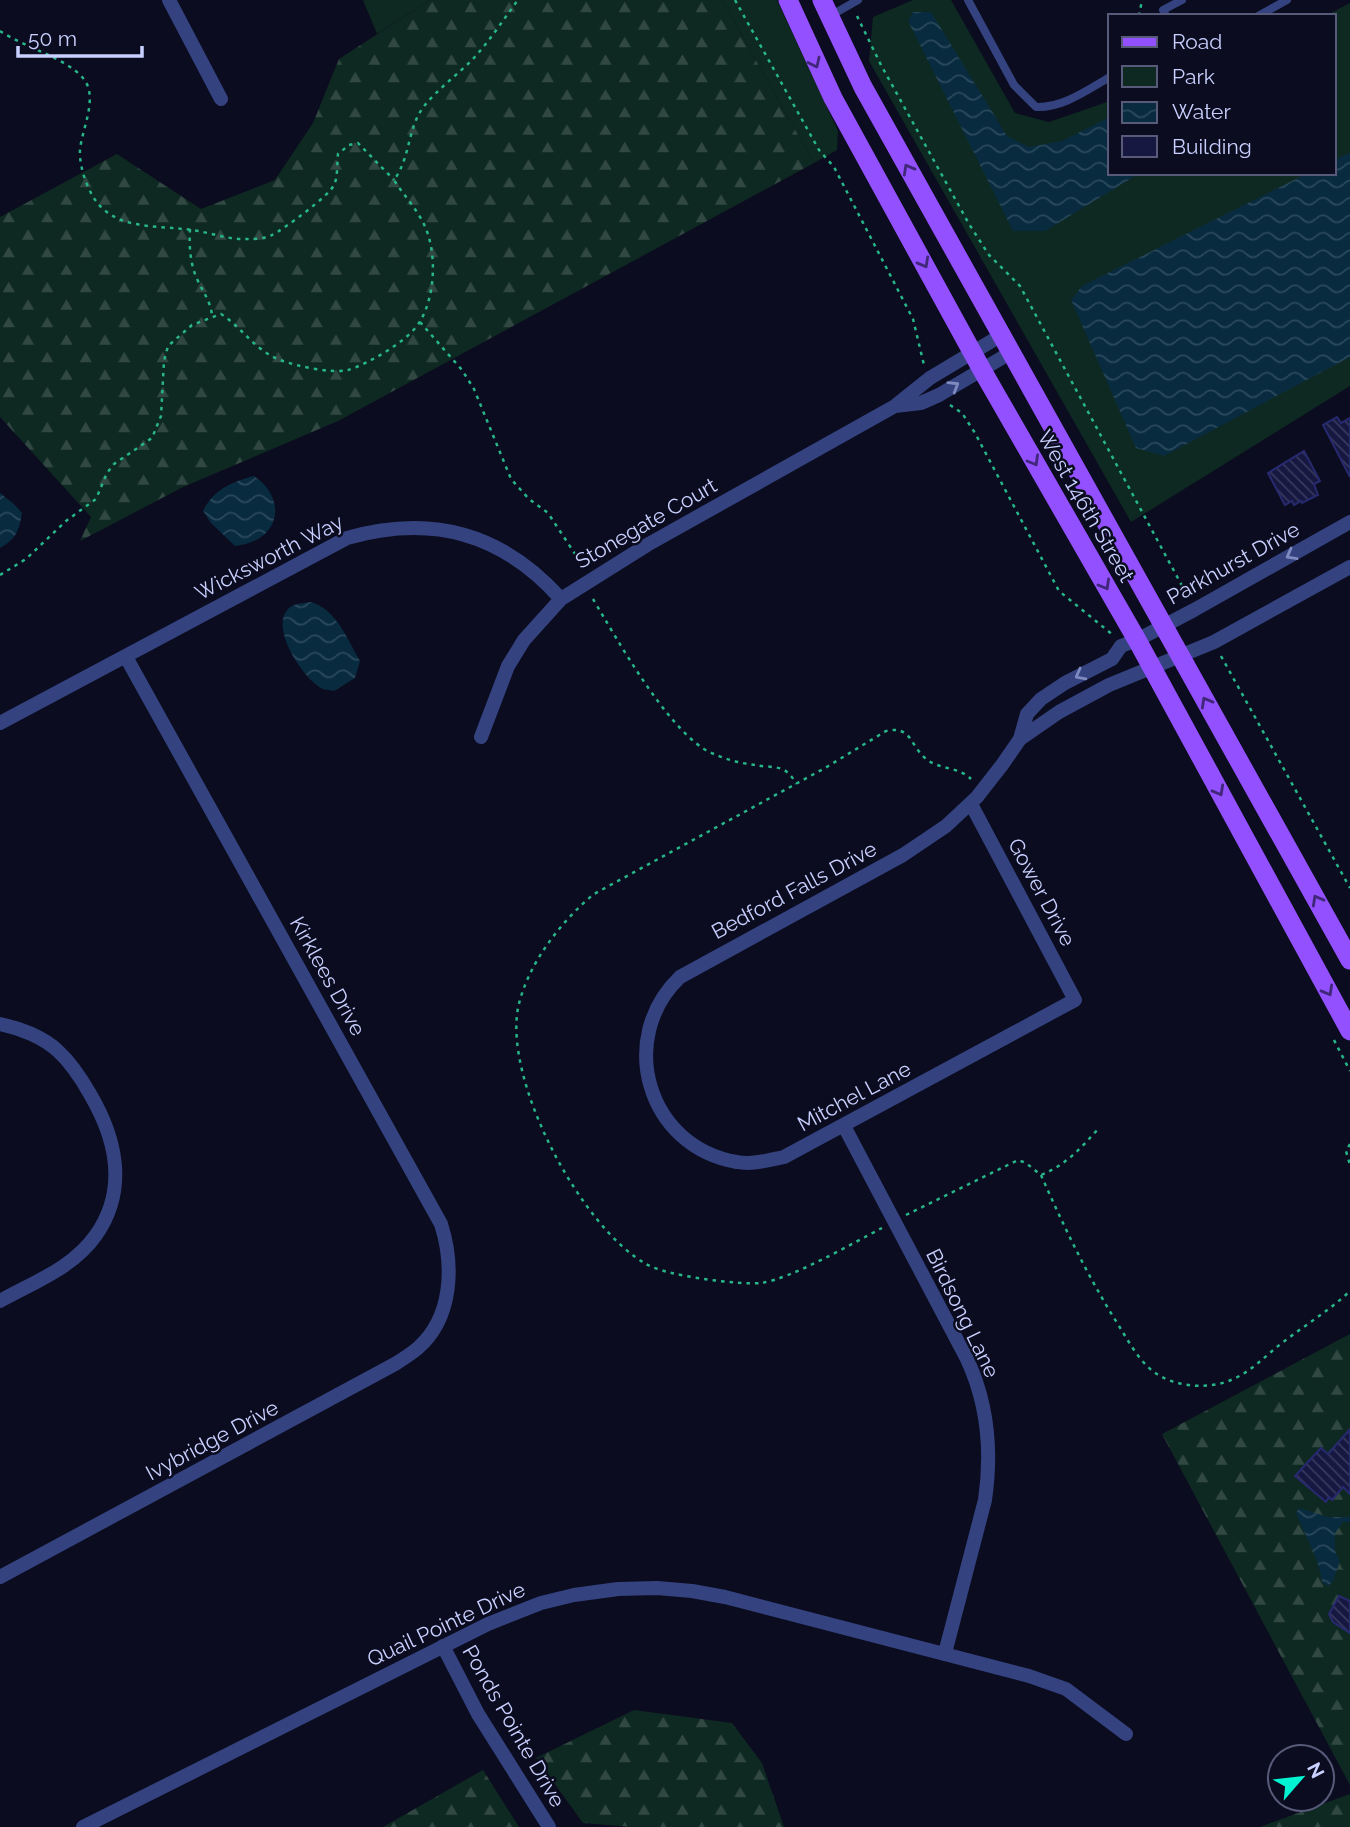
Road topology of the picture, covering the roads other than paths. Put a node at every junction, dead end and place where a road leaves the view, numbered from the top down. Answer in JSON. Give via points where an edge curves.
{"nodes":[{"id":1,"x":169,"y":0,"type":"edge"},
{"id":2,"x":788,"y":0,"type":"edge"},
{"id":3,"x":858,"y":0,"type":"edge"},
{"id":4,"x":968,"y":0,"type":"edge"},
{"id":5,"x":1182,"y":0,"type":"edge"},
{"id":6,"x":1287,"y":0,"type":"edge"},
{"id":7,"x":825,"y":8,"type":"edge"},
{"id":8,"x":1165,"y":14,"type":"edge"},
{"id":9,"x":1262,"y":14,"type":"edge"},
{"id":10,"x":1108,"y":78,"type":"edge"},
{"id":11,"x":221,"y":99,"type":"dead end"},
{"id":12,"x":1000,"y":336,"type":"junction"},
{"id":13,"x":1010,"y":354,"type":"junction"},
{"id":14,"x":978,"y":361,"type":"junction"},
{"id":15,"x":1350,"y":522,"type":"edge"},
{"id":16,"x":1350,"y":567,"type":"edge"},
{"id":17,"x":561,"y":599,"type":"junction"},
{"id":18,"x":1164,"y":626,"type":"junction"},
{"id":19,"x":1137,"y":640,"type":"junction"},
{"id":20,"x":1179,"y":655,"type":"junction"},
{"id":21,"x":126,"y":656,"type":"junction"},
{"id":22,"x":1151,"y":666,"type":"junction"},
{"id":23,"x":0,"y":723,"type":"edge"},
{"id":24,"x":481,"y":737,"type":"dead end"},
{"id":25,"x":1020,"y":739,"type":"junction"},
{"id":26,"x":971,"y":804,"type":"junction"},
{"id":27,"x":1350,"y":960,"type":"edge"},
{"id":28,"x":1075,"y":1000,"type":"joint"},
{"id":29,"x":0,"y":1024,"type":"edge"},
{"id":30,"x":1350,"y":1031,"type":"edge"},
{"id":31,"x":656,"y":1104,"type":"joint"},
{"id":32,"x":844,"y":1126,"type":"junction"},
{"id":33,"x":0,"y":1301,"type":"edge"},
{"id":34,"x":434,"y":1326,"type":"joint"},
{"id":35,"x":0,"y":1577,"type":"edge"},
{"id":36,"x":443,"y":1646,"type":"junction"},
{"id":37,"x":945,"y":1653,"type":"junction"},
{"id":38,"x":1126,"y":1734,"type":"dead end"},
{"id":39,"x":83,"y":1827,"type":"edge"},
{"id":40,"x":549,"y":1827,"type":"edge"}],
"edges":[{"from":1,"to":11,"type":"street"},
{"from":2,"to":14,"type":"main road","name":"West 146th Street","one_way":true,"via":[[832,98]]},
{"from":3,"to":7,"type":"lane"},
{"from":4,"to":10,"type":"lane","via":[[1014,85],[1037,107],[1061,104]]},
{"from":5,"to":8,"type":"lane","via":[[1163,10]]},
{"from":6,"to":9,"type":"lane"},
{"from":12,"to":7,"type":"main road","name":"West 146th Street","one_way":true,"via":[[863,88]]},
{"from":12,"to":13,"type":"main road","name":"West 146th Street"},
{"from":12,"to":14,"type":"street","name":"Stonegate Court"},
{"from":13,"to":14,"type":"street","name":"Stonegate Court"},
{"from":13,"to":18,"type":"main road","name":"West 146th Street"},
{"from":14,"to":17,"type":"street","name":"Stonegate Court","via":[[913,389],[895,406]]},
{"from":14,"to":19,"type":"main road","name":"West 146th Street","one_way":true},
{"from":15,"to":18,"type":"street","name":"Parkhurst Drive","one_way":true},
{"from":16,"to":20,"type":"street","via":[[1214,642]]},
{"from":17,"to":21,"type":"street","name":"Wicksworth Way","via":[[516,558],[472,537],[424,527],[370,532],[347,538]]},
{"from":17,"to":24,"type":"street","name":"Stonegate Court","via":[[524,640],[508,666]]},
{"from":18,"to":19,"type":"street","name":"Parkhurst Drive"},
{"from":18,"to":20,"type":"main road","name":"West 146th Street"},
{"from":19,"to":22,"type":"main road","name":"West 146th Street"},
{"from":19,"to":25,"type":"street","name":"Bedford Falls Drive","one_way":true,"via":[[1041,699],[1027,714]]},
{"from":20,"to":22,"type":"street"},
{"from":27,"to":20,"type":"main road","name":"West 146th Street","one_way":true},
{"from":21,"to":23,"type":"street","name":"Wicksworth Way"},
{"from":21,"to":34,"type":"street","name":"Kirklees Drive","via":[[441,1224],[450,1271],[444,1305]]},
{"from":22,"to":25,"type":"street","name":"Bedford Falls Drive","via":[[1059,712]]},
{"from":22,"to":30,"type":"main road","name":"West 146th Street","one_way":true},
{"from":25,"to":26,"type":"street","name":"Bedford Falls Drive"},
{"from":26,"to":28,"type":"street","name":"Gower Drive"},
{"from":26,"to":31,"type":"street","name":"Bedford Falls Drive","via":[[903,855],[680,976],[661,999],[649,1033],[646,1066]]},
{"from":28,"to":32,"type":"street","name":"Mitchel Lane"},
{"from":29,"to":33,"type":"street","via":[[28,1033],[71,1064],[106,1122],[117,1179],[105,1220],[81,1253]]},
{"from":31,"to":32,"type":"street","name":"Mitchel Lane","via":[[698,1148],[739,1163],[784,1157]]},
{"from":32,"to":37,"type":"street","name":"Birdsong Lane","via":[[975,1377],[988,1429],[985,1500]]},
{"from":34,"to":35,"type":"street","name":"Ivybridge Drive","via":[[417,1348],[376,1376]]},
{"from":36,"to":37,"type":"street","name":"Quail Pointe Drive","via":[[541,1603],[618,1589],[657,1588],[725,1597]]},
{"from":36,"to":39,"type":"street","name":"Quail Pointe Drive"},
{"from":36,"to":40,"type":"street","name":"Ponds Pointe Drive","via":[[478,1714]]},
{"from":37,"to":38,"type":"street","name":"Quail Pointe Drive","via":[[1059,1686]]}]}
